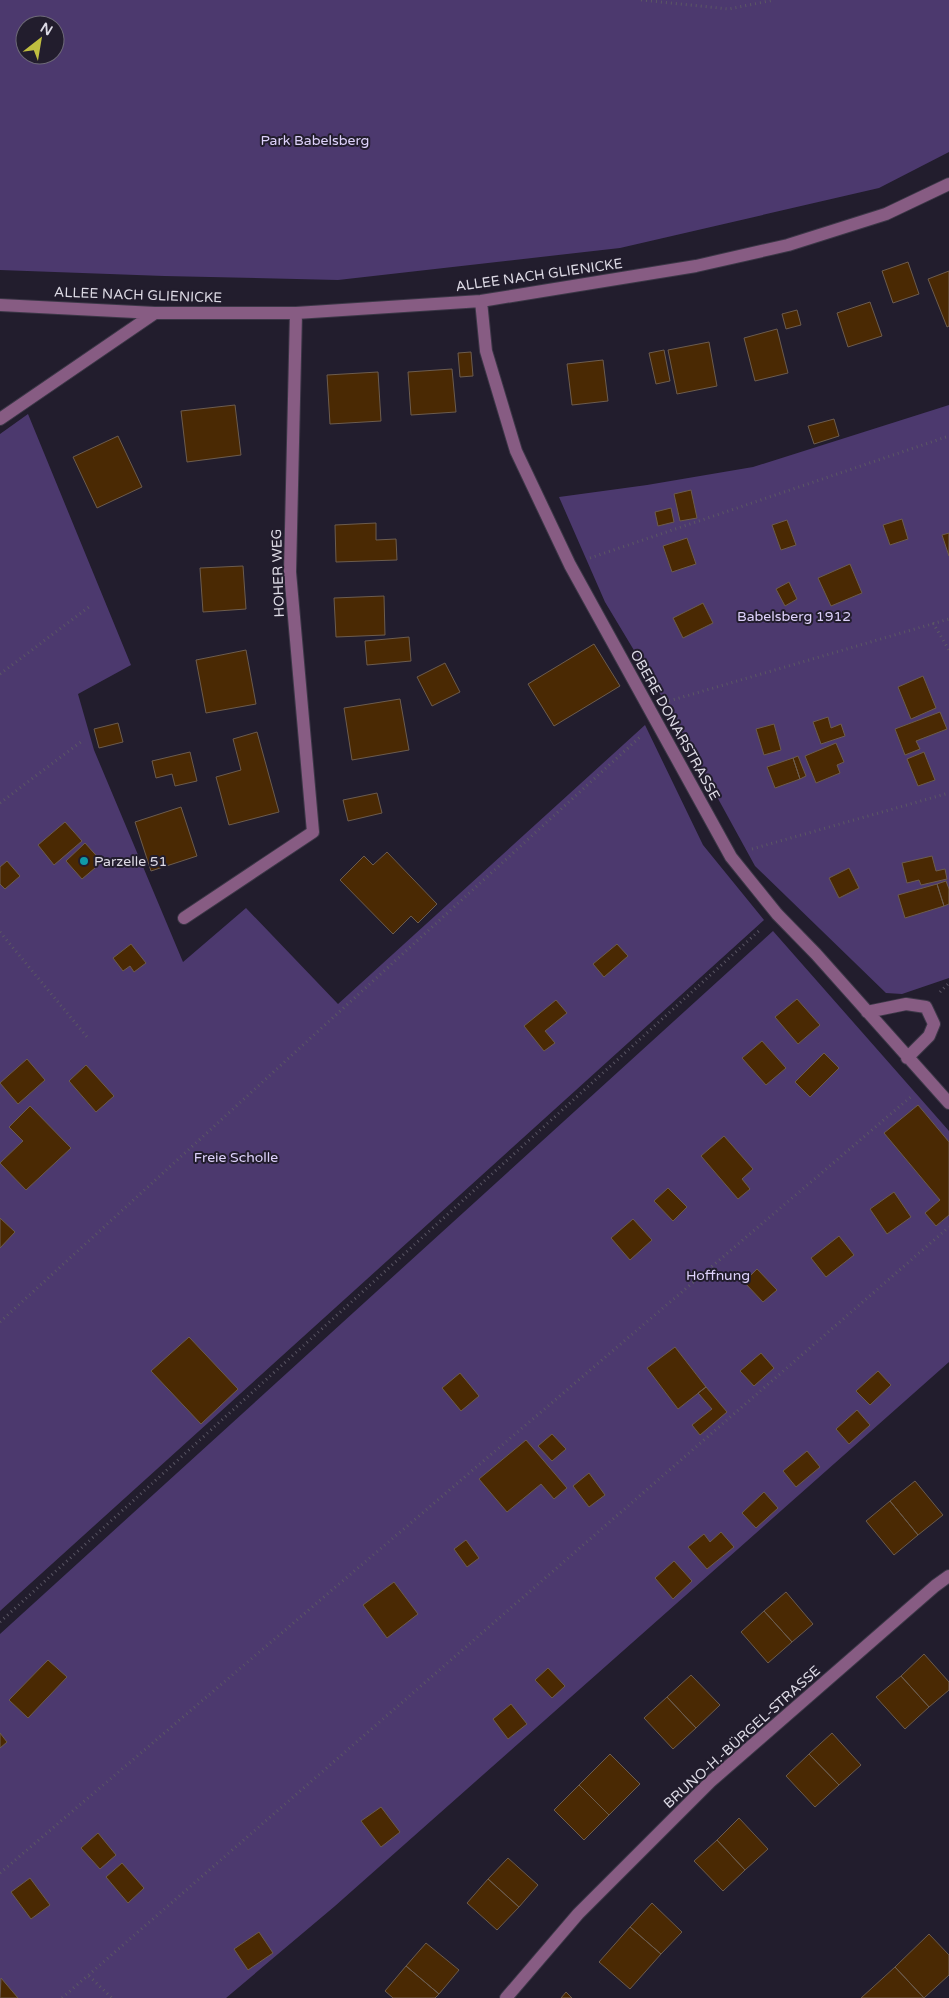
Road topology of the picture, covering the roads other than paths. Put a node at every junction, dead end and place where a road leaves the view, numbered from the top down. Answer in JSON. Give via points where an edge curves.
{"nodes":[{"id":1,"x":949,"y":184,"type":"edge"},
{"id":2,"x":481,"y":301,"type":"junction"},
{"id":3,"x":0,"y":305,"type":"edge"},
{"id":4,"x":155,"y":313,"type":"junction"},
{"id":5,"x":296,"y":313,"type":"junction"},
{"id":6,"x":0,"y":419,"type":"edge"},
{"id":7,"x":184,"y":918,"type":"dead end"},
{"id":8,"x":866,"y":1012,"type":"junction"},
{"id":9,"x":907,"y":1058,"type":"junction"},
{"id":10,"x":949,"y":1103,"type":"edge"},
{"id":11,"x":949,"y":1576,"type":"edge"},
{"id":12,"x":506,"y":1998,"type":"edge"}],
"edges":[{"from":1,"to":2,"type":"street","name":"ALLEE NACH GLIENICKE","via":[[886,214],[788,245],[696,266]]},
{"from":2,"to":5,"type":"street","name":"ALLEE NACH GLIENICKE"},
{"from":2,"to":8,"type":"street","name":"OBERE DONARSTRASSE","via":[[486,351],[516,450],[570,566],[731,857],[777,914]]},
{"from":3,"to":4,"type":"street","name":"ALLEE NACH GLIENICKE"},
{"from":4,"to":5,"type":"street","name":"ALLEE NACH GLIENICKE"},
{"from":4,"to":6,"type":"street"},
{"from":5,"to":7,"type":"street","name":"HOHER WEG","via":[[290,572],[313,832]]},
{"from":8,"to":9,"type":"street","name":"OBERE DONARSTRASSE"},
{"from":8,"to":9,"type":"street","via":[[906,1004],[926,1007],[934,1024],[929,1036]]},
{"from":9,"to":10,"type":"street","name":"OBERE DONARSTRASSE"},
{"from":11,"to":12,"type":"street","name":"BRUNO-H.-BÜRGEL-STRASSE","via":[[710,1782],[578,1914]]}]}
